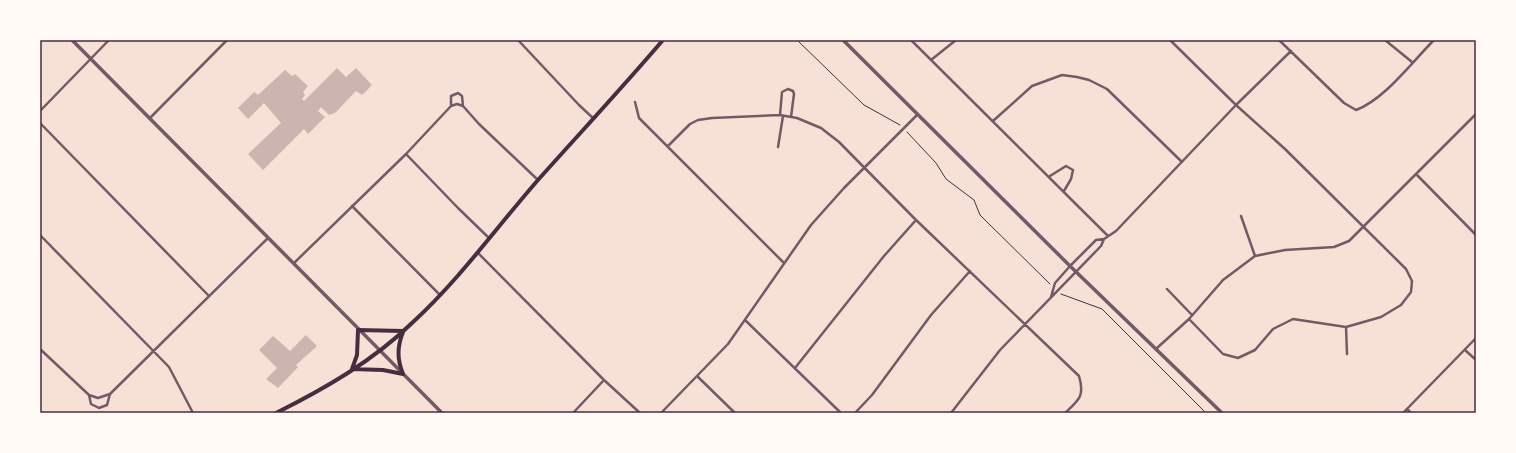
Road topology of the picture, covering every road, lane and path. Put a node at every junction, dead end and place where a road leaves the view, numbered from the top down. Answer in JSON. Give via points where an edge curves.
{"nodes":[{"id":1,"x":72,"y":40,"type":"edge"},
{"id":2,"x":109,"y":40,"type":"edge"},
{"id":3,"x":227,"y":40,"type":"edge"},
{"id":4,"x":518,"y":40,"type":"edge"},
{"id":5,"x":663,"y":40,"type":"edge"},
{"id":6,"x":797,"y":40,"type":"edge"},
{"id":7,"x":843,"y":40,"type":"edge"},
{"id":8,"x":911,"y":40,"type":"edge"},
{"id":9,"x":956,"y":40,"type":"edge"},
{"id":10,"x":1170,"y":40,"type":"edge"},
{"id":11,"x":1279,"y":40,"type":"edge"},
{"id":12,"x":1385,"y":40,"type":"edge"},
{"id":13,"x":1434,"y":40,"type":"edge"},
{"id":14,"x":1291,"y":51,"type":"junction"},
{"id":15,"x":91,"y":58,"type":"junction"},
{"id":16,"x":931,"y":60,"type":"junction"},
{"id":17,"x":1412,"y":62,"type":"junction"},
{"id":18,"x":635,"y":102,"type":"dead end"},
{"id":19,"x":1236,"y":105,"type":"junction"},
{"id":20,"x":451,"y":106,"type":"junction"},
{"id":21,"x":463,"y":106,"type":"junction"},
{"id":22,"x":40,"y":112,"type":"edge"},
{"id":23,"x":1476,"y":114,"type":"edge"},
{"id":24,"x":782,"y":115,"type":"junction"},
{"id":25,"x":917,"y":115,"type":"junction"},
{"id":26,"x":791,"y":117,"type":"junction"},
{"id":27,"x":1473,"y":117,"type":"junction"},
{"id":28,"x":150,"y":118,"type":"junction"},
{"id":29,"x":595,"y":119,"type":"junction"},
{"id":30,"x":1476,"y":120,"type":"edge"},
{"id":31,"x":994,"y":121,"type":"junction"},
{"id":32,"x":40,"y":123,"type":"edge"},
{"id":33,"x":901,"y":126,"type":"dead end"},
{"id":34,"x":906,"y":131,"type":"dead end"},
{"id":35,"x":668,"y":146,"type":"junction"},
{"id":36,"x":778,"y":148,"type":"dead end"},
{"id":37,"x":406,"y":154,"type":"junction"},
{"id":38,"x":1182,"y":162,"type":"junction"},
{"id":39,"x":865,"y":167,"type":"junction"},
{"id":40,"x":1416,"y":174,"type":"junction"},
{"id":41,"x":1050,"y":176,"type":"junction"},
{"id":42,"x":538,"y":180,"type":"junction"},
{"id":43,"x":1064,"y":191,"type":"junction"},
{"id":44,"x":352,"y":206,"type":"junction"},
{"id":45,"x":1241,"y":216,"type":"dead end"},
{"id":46,"x":916,"y":220,"type":"junction"},
{"id":47,"x":1364,"y":228,"type":"junction"},
{"id":48,"x":40,"y":235,"type":"edge"},
{"id":49,"x":1476,"y":235,"type":"edge"},
{"id":50,"x":1108,"y":236,"type":"junction"},
{"id":51,"x":268,"y":238,"type":"junction"},
{"id":52,"x":489,"y":238,"type":"junction"},
{"id":53,"x":1104,"y":239,"type":"junction"},
{"id":54,"x":478,"y":253,"type":"junction"},
{"id":55,"x":1255,"y":256,"type":"junction"},
{"id":56,"x":783,"y":262,"type":"junction"},
{"id":57,"x":294,"y":264,"type":"junction"},
{"id":58,"x":1070,"y":266,"type":"junction"},
{"id":59,"x":970,"y":271,"type":"junction"},
{"id":60,"x":1076,"y":272,"type":"junction"},
{"id":61,"x":1050,"y":283,"type":"dead end"},
{"id":62,"x":1167,"y":289,"type":"dead end"},
{"id":63,"x":1060,"y":294,"type":"dead end"},
{"id":64,"x":440,"y":295,"type":"junction"},
{"id":65,"x":209,"y":296,"type":"junction"},
{"id":66,"x":1051,"y":297,"type":"junction"},
{"id":67,"x":1192,"y":315,"type":"junction"},
{"id":68,"x":1189,"y":319,"type":"junction"},
{"id":69,"x":745,"y":320,"type":"junction"},
{"id":70,"x":1025,"y":324,"type":"junction"},
{"id":71,"x":1346,"y":327,"type":"junction"},
{"id":72,"x":358,"y":330,"type":"junction"},
{"id":73,"x":403,"y":331,"type":"junction"},
{"id":74,"x":1476,"y":338,"type":"edge"},
{"id":75,"x":1157,"y":348,"type":"junction"},
{"id":76,"x":40,"y":349,"type":"edge"},
{"id":77,"x":1465,"y":350,"type":"junction"},
{"id":78,"x":154,"y":351,"type":"junction"},
{"id":79,"x":379,"y":351,"type":"junction"},
{"id":80,"x":1347,"y":354,"type":"dead end"},
{"id":81,"x":1476,"y":360,"type":"edge"},
{"id":82,"x":795,"y":368,"type":"junction"},
{"id":83,"x":352,"y":369,"type":"junction"},
{"id":84,"x":403,"y":374,"type":"junction"},
{"id":85,"x":697,"y":376,"type":"junction"},
{"id":86,"x":604,"y":380,"type":"junction"},
{"id":87,"x":110,"y":394,"type":"junction"},
{"id":88,"x":89,"y":395,"type":"junction"},
{"id":89,"x":1407,"y":409,"type":"junction"},
{"id":90,"x":193,"y":413,"type":"edge"},
{"id":91,"x":276,"y":413,"type":"edge"},
{"id":92,"x":442,"y":413,"type":"edge"},
{"id":93,"x":573,"y":413,"type":"edge"},
{"id":94,"x":640,"y":413,"type":"edge"},
{"id":95,"x":661,"y":413,"type":"edge"},
{"id":96,"x":735,"y":413,"type":"edge"},
{"id":97,"x":841,"y":413,"type":"edge"},
{"id":98,"x":855,"y":413,"type":"edge"},
{"id":99,"x":950,"y":413,"type":"edge"},
{"id":100,"x":1065,"y":413,"type":"edge"},
{"id":101,"x":1206,"y":413,"type":"edge"},
{"id":102,"x":1222,"y":413,"type":"edge"},
{"id":103,"x":1403,"y":413,"type":"edge"},
{"id":104,"x":1411,"y":413,"type":"edge"}],
"edges":[{"from":1,"to":15,"type":"street"},
{"from":2,"to":15,"type":"street"},
{"from":3,"to":28,"type":"street"},
{"from":4,"to":29,"type":"street","via":[[578,105]]},
{"from":5,"to":29,"type":"main road"},
{"from":6,"to":33,"type":"path","via":[[864,105]]},
{"from":7,"to":25,"type":"street"},
{"from":8,"to":16,"type":"street"},
{"from":9,"to":16,"type":"street"},
{"from":10,"to":19,"type":"street"},
{"from":11,"to":14,"type":"street"},
{"from":12,"to":17,"type":"street"},
{"from":13,"to":17,"type":"street"},
{"from":14,"to":17,"type":"street","via":[[1344,103],[1356,110],[1378,97]]},
{"from":14,"to":19,"type":"street"},
{"from":15,"to":22,"type":"street"},
{"from":15,"to":28,"type":"street"},
{"from":16,"to":31,"type":"street"},
{"from":18,"to":35,"type":"street","via":[[639,118]]},
{"from":19,"to":38,"type":"street"},
{"from":19,"to":47,"type":"street","via":[[1286,149]]},
{"from":20,"to":21,"type":"street"},
{"from":20,"to":21,"type":"street","via":[[451,96],[458,93],[462,96]]},
{"from":20,"to":37,"type":"street"},
{"from":21,"to":42,"type":"street","via":[[478,124]]},
{"from":23,"to":27,"type":"street"},
{"from":24,"to":26,"type":"street"},
{"from":24,"to":26,"type":"street","via":[[782,92],[788,88],[794,94]]},
{"from":24,"to":35,"type":"street","via":[[698,120],[690,124]]},
{"from":24,"to":36,"type":"street"},
{"from":25,"to":39,"type":"street"},
{"from":25,"to":58,"type":"street"},
{"from":26,"to":39,"type":"street","via":[[829,133]]},
{"from":27,"to":30,"type":"street"},
{"from":27,"to":40,"type":"street"},
{"from":28,"to":51,"type":"street"},
{"from":29,"to":42,"type":"main road"},
{"from":31,"to":38,"type":"street","via":[[1032,86],[1062,76],[1077,77],[1106,89]]},
{"from":31,"to":41,"type":"street"},
{"from":32,"to":65,"type":"street"},
{"from":34,"to":61,"type":"path","via":[[936,162],[946,179],[974,200],[980,215]]},
{"from":35,"to":56,"type":"street"},
{"from":37,"to":44,"type":"street"},
{"from":37,"to":52,"type":"street"},
{"from":38,"to":50,"type":"street"},
{"from":39,"to":46,"type":"street"},
{"from":39,"to":56,"type":"street","via":[[811,225]]},
{"from":40,"to":47,"type":"street"},
{"from":40,"to":49,"type":"street"},
{"from":41,"to":43,"type":"street"},
{"from":41,"to":43,"type":"street","via":[[1066,166],[1073,170]]},
{"from":42,"to":52,"type":"main road"},
{"from":43,"to":50,"type":"street"},
{"from":44,"to":57,"type":"street"},
{"from":44,"to":64,"type":"street"},
{"from":45,"to":55,"type":"street"},
{"from":46,"to":59,"type":"street"},
{"from":46,"to":82,"type":"street"},
{"from":47,"to":55,"type":"street","via":[[1349,241],[1334,247],[1285,250]]},
{"from":47,"to":71,"type":"street","via":[[1406,269],[1412,281],[1411,292],[1401,305],[1381,317]]},
{"from":48,"to":78,"type":"street"},
{"from":50,"to":53,"type":"street"},
{"from":51,"to":57,"type":"street"},
{"from":51,"to":65,"type":"street"},
{"from":52,"to":54,"type":"main road"},
{"from":53,"to":58,"type":"street","via":[[1096,240]]},
{"from":53,"to":60,"type":"street","via":[[1101,246]]},
{"from":54,"to":64,"type":"main road"},
{"from":54,"to":86,"type":"street"},
{"from":55,"to":67,"type":"street","via":[[1223,280]]},
{"from":56,"to":69,"type":"street"},
{"from":57,"to":72,"type":"street"},
{"from":58,"to":60,"type":"street"},
{"from":58,"to":66,"type":"street","via":[[1055,283]]},
{"from":59,"to":70,"type":"street"},
{"from":59,"to":98,"type":"street","via":[[931,315],[872,395]]},
{"from":60,"to":66,"type":"street"},
{"from":60,"to":75,"type":"street"},
{"from":62,"to":67,"type":"street"},
{"from":63,"to":101,"type":"path","via":[[1102,309]]},
{"from":64,"to":73,"type":"main road"},
{"from":65,"to":78,"type":"street"},
{"from":66,"to":70,"type":"street"},
{"from":67,"to":68,"type":"street"},
{"from":68,"to":71,"type":"street","via":[[1223,354],[1238,358],[1255,350],[1273,329],[1293,319]]},
{"from":68,"to":75,"type":"street"},
{"from":69,"to":82,"type":"street"},
{"from":69,"to":85,"type":"street","via":[[728,344]]},
{"from":70,"to":99,"type":"street","via":[[982,371]]},
{"from":70,"to":100,"type":"street","via":[[1079,376],[1082,386],[1080,396]]},
{"from":71,"to":80,"type":"street"},
{"from":72,"to":73,"type":"main road"},
{"from":72,"to":79,"type":"street"},
{"from":72,"to":83,"type":"main road","via":[[357,355]]},
{"from":73,"to":79,"type":"main road"},
{"from":73,"to":84,"type":"main road","via":[[398,363]]},
{"from":74,"to":77,"type":"street"},
{"from":75,"to":102,"type":"street"},
{"from":76,"to":88,"type":"street"},
{"from":77,"to":81,"type":"street"},
{"from":77,"to":89,"type":"street"},
{"from":78,"to":87,"type":"street"},
{"from":78,"to":90,"type":"street","via":[[169,367]]},
{"from":79,"to":83,"type":"main road"},
{"from":79,"to":84,"type":"street"},
{"from":82,"to":97,"type":"street"},
{"from":83,"to":84,"type":"main road","via":[[383,370]]},
{"from":83,"to":91,"type":"main road","via":[[313,395]]},
{"from":84,"to":92,"type":"street"},
{"from":85,"to":95,"type":"street"},
{"from":85,"to":96,"type":"street"},
{"from":86,"to":93,"type":"street"},
{"from":86,"to":94,"type":"street"},
{"from":87,"to":88,"type":"street","via":[[98,398]]},
{"from":87,"to":88,"type":"street","via":[[106,405],[99,408],[90,404]]},
{"from":89,"to":103,"type":"street"},
{"from":89,"to":104,"type":"street"}]}
